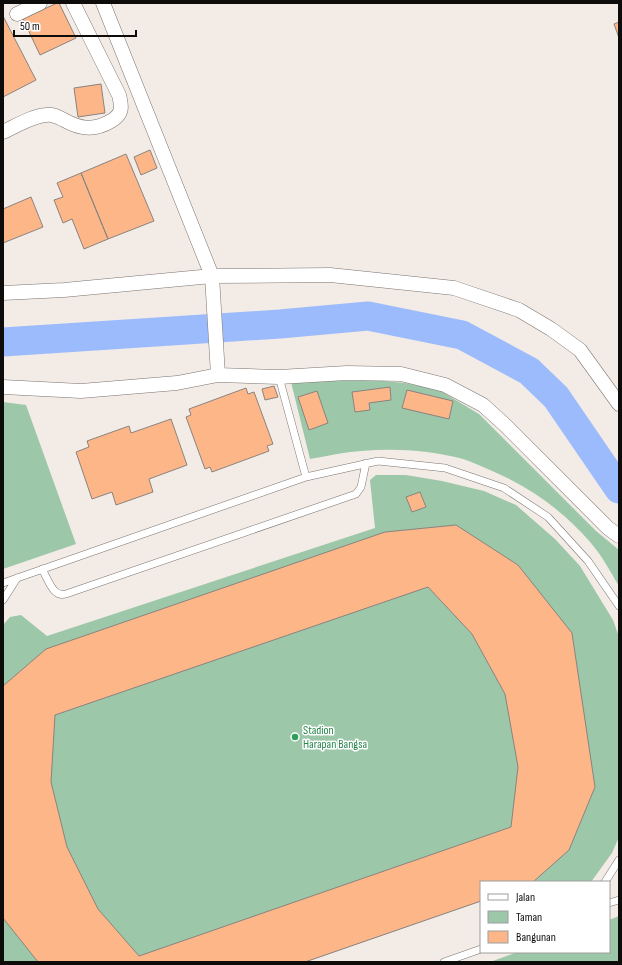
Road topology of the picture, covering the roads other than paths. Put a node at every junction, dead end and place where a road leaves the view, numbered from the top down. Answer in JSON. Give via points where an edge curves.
{"nodes":[{"id":1,"x":40,"y":3,"type":"edge"},
{"id":2,"x":73,"y":3,"type":"edge"},
{"id":3,"x":103,"y":3,"type":"edge"},
{"id":4,"x":17,"y":14,"type":"dead end"},
{"id":5,"x":3,"y":132,"type":"edge"},
{"id":6,"x":212,"y":276,"type":"junction"},
{"id":7,"x":3,"y":293,"type":"edge"},
{"id":8,"x":218,"y":375,"type":"junction"},
{"id":9,"x":279,"y":377,"type":"junction"},
{"id":10,"x":3,"y":387,"type":"edge"},
{"id":11,"x":619,"y":404,"type":"edge"},
{"id":12,"x":366,"y":463,"type":"junction"},
{"id":13,"x":306,"y":477,"type":"junction"},
{"id":14,"x":619,"y":536,"type":"edge"},
{"id":15,"x":42,"y":569,"type":"junction"},
{"id":16,"x":17,"y":578,"type":"junction"},
{"id":17,"x":3,"y":583,"type":"edge"},
{"id":18,"x":3,"y":600,"type":"edge"},
{"id":19,"x":619,"y":606,"type":"edge"},
{"id":20,"x":619,"y":860,"type":"edge"},
{"id":21,"x":607,"y":881,"type":"edge"},
{"id":22,"x":480,"y":949,"type":"edge"},
{"id":23,"x":444,"y":962,"type":"edge"}],
"edges":[{"from":1,"to":4,"type":"street"},
{"from":2,"to":5,"type":"street","via":[[119,95],[121,111],[117,118],[107,124],[92,128],[83,128],[55,115],[47,115],[38,116]]},
{"from":3,"to":6,"type":"street"},
{"from":6,"to":7,"type":"street"},
{"from":6,"to":8,"type":"street"},
{"from":6,"to":11,"type":"street","via":[[330,276],[454,288],[519,310],[580,350]]},
{"from":8,"to":9,"type":"street"},
{"from":8,"to":10,"type":"street","via":[[177,383],[80,391]]},
{"from":9,"to":13,"type":"lane"},
{"from":9,"to":14,"type":"street","via":[[400,374],[446,385],[483,405]]},
{"from":12,"to":13,"type":"lane"},
{"from":12,"to":15,"type":"lane","via":[[362,487],[356,494],[62,596],[54,590]]},
{"from":12,"to":19,"type":"lane","via":[[378,461],[445,468],[504,488],[548,517],[588,561]]},
{"from":13,"to":15,"type":"lane"},
{"from":15,"to":16,"type":"lane"},
{"from":16,"to":17,"type":"lane"},
{"from":16,"to":18,"type":"lane"},
{"from":20,"to":21,"type":"lane"},
{"from":22,"to":23,"type":"lane"}]}
